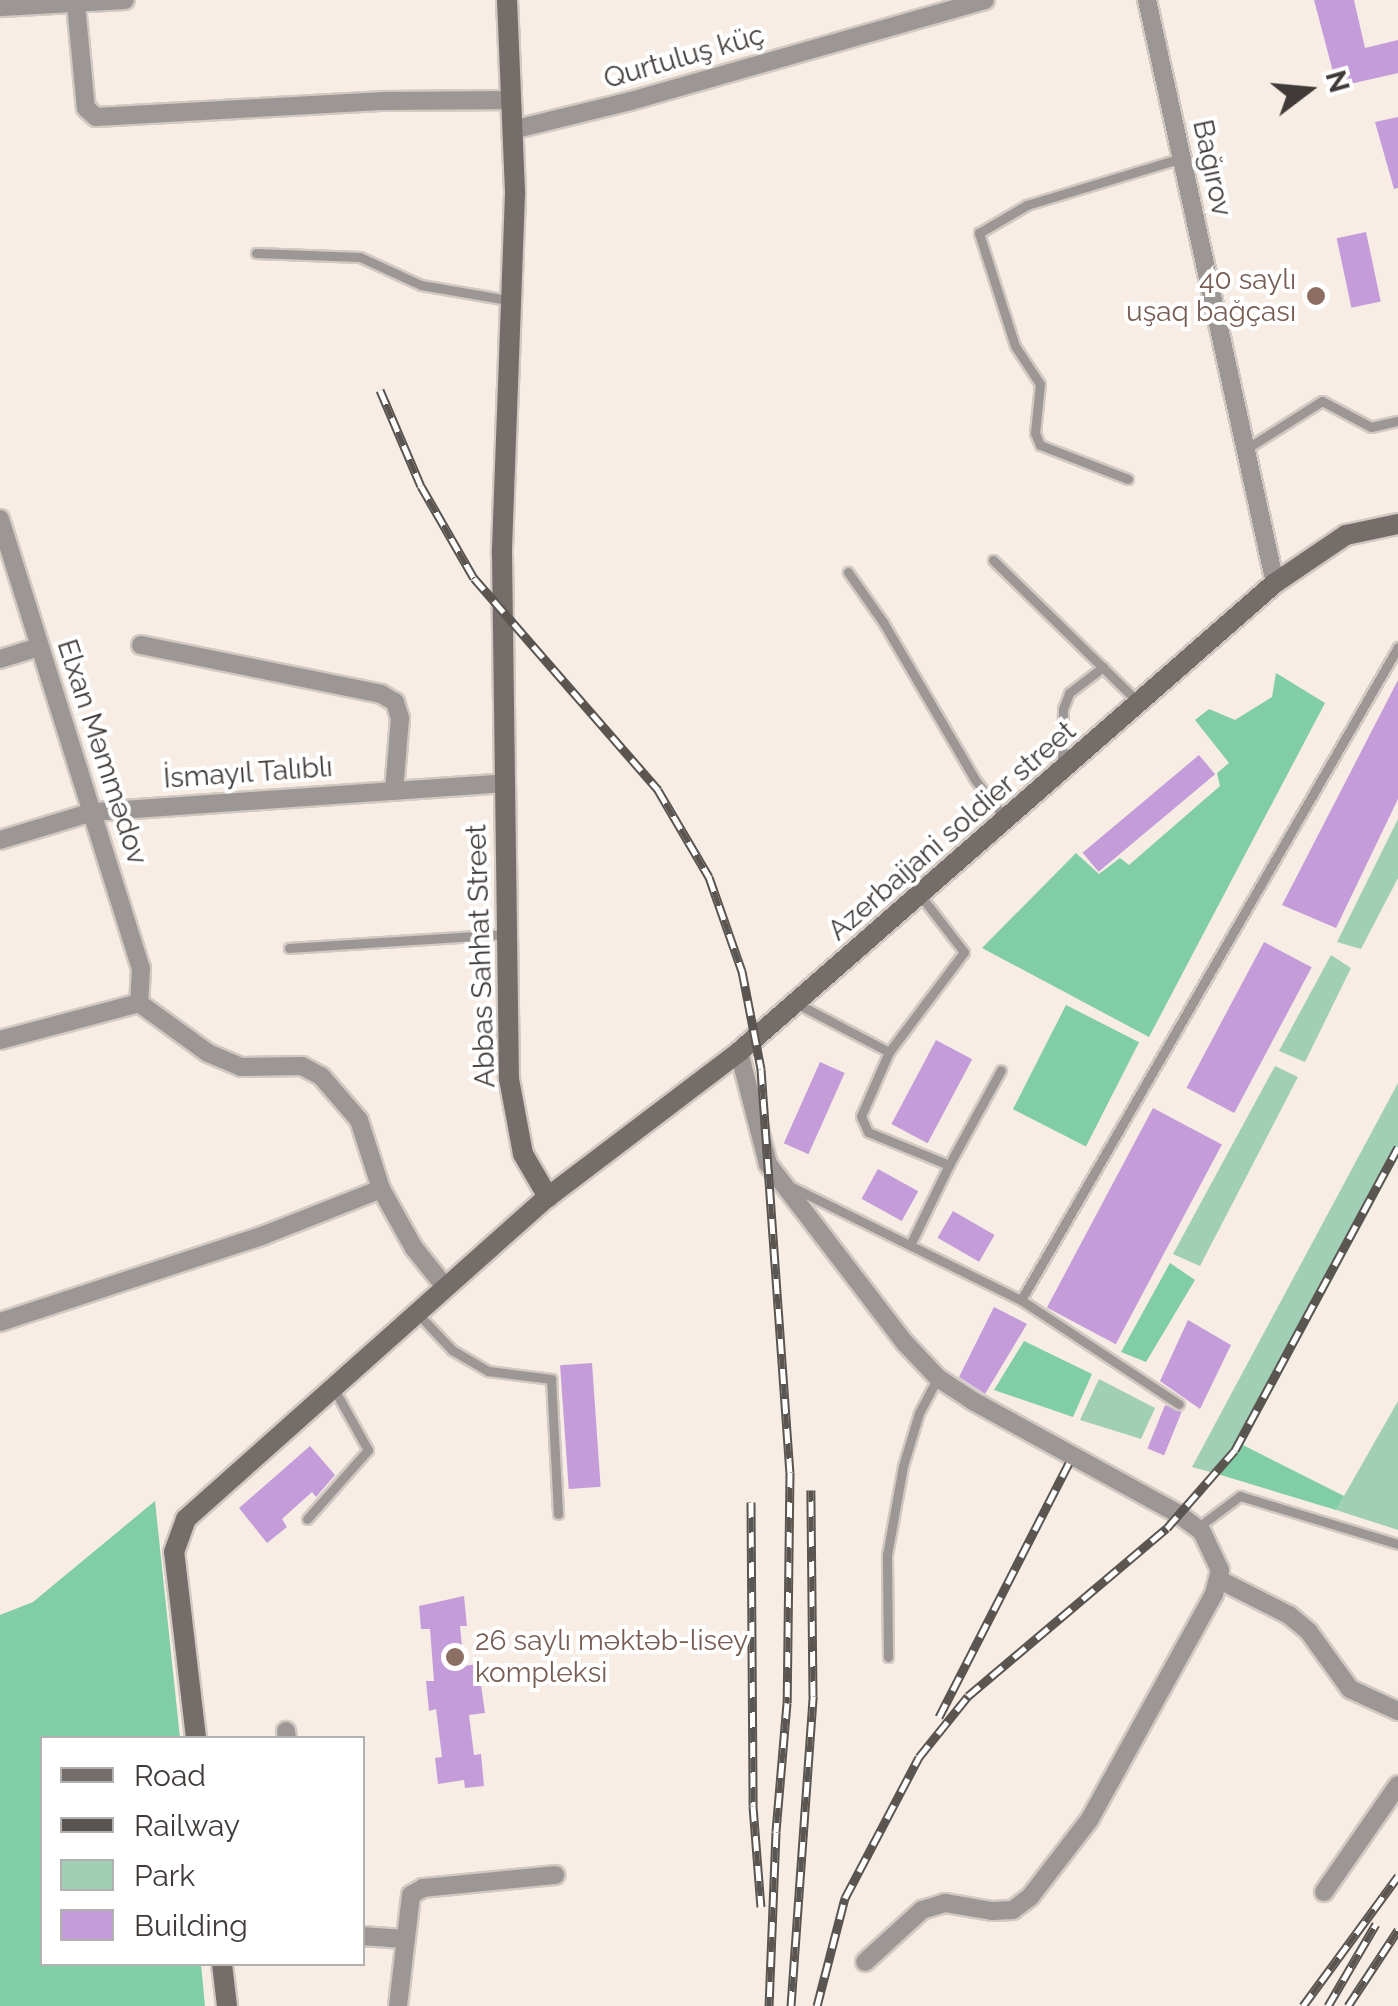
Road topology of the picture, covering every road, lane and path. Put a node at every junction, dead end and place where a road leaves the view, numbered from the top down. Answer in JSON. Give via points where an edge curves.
{"nodes":[{"id":1,"x":125,"y":0,"type":"edge"},
{"id":2,"x":506,"y":0,"type":"edge"},
{"id":3,"x":985,"y":0,"type":"edge"},
{"id":4,"x":1147,"y":0,"type":"edge"},
{"id":5,"x":56,"y":3,"type":"edge"},
{"id":6,"x":76,"y":5,"type":"junction"},
{"id":7,"x":0,"y":7,"type":"edge"},
{"id":8,"x":511,"y":100,"type":"junction"},
{"id":9,"x":512,"y":130,"type":"junction"},
{"id":10,"x":1182,"y":158,"type":"junction"},
{"id":11,"x":256,"y":253,"type":"dead end"},
{"id":12,"x":511,"y":300,"type":"junction"},
{"id":13,"x":1398,"y":421,"type":"edge"},
{"id":14,"x":1246,"y":449,"type":"junction"},
{"id":15,"x":1128,"y":479,"type":"dead end"},
{"id":16,"x":0,"y":519,"type":"edge"},
{"id":17,"x":1398,"y":524,"type":"edge"},
{"id":18,"x":993,"y":560,"type":"dead end"},
{"id":19,"x":848,"y":572,"type":"dead end"},
{"id":20,"x":1275,"y":582,"type":"junction"},
{"id":21,"x":141,"y":646,"type":"dead end"},
{"id":22,"x":1398,"y":646,"type":"edge"},
{"id":23,"x":39,"y":647,"type":"junction"},
{"id":24,"x":0,"y":659,"type":"edge"},
{"id":25,"x":1103,"y":668,"type":"junction"},
{"id":26,"x":1139,"y":703,"type":"junction"},
{"id":27,"x":1062,"y":772,"type":"junction"},
{"id":28,"x":504,"y":783,"type":"junction"},
{"id":29,"x":394,"y":791,"type":"junction"},
{"id":30,"x":93,"y":812,"type":"junction"},
{"id":31,"x":1006,"y":821,"type":"junction"},
{"id":32,"x":0,"y":840,"type":"edge"},
{"id":33,"x":920,"y":896,"type":"junction"},
{"id":34,"x":506,"y":934,"type":"junction"},
{"id":35,"x":289,"y":948,"type":"dead end"},
{"id":36,"x":139,"y":1003,"type":"junction"},
{"id":37,"x":796,"y":1003,"type":"junction"},
{"id":38,"x":0,"y":1040,"type":"edge"},
{"id":39,"x":739,"y":1052,"type":"junction"},
{"id":40,"x":889,"y":1052,"type":"junction"},
{"id":41,"x":1001,"y":1070,"type":"dead end"},
{"id":42,"x":948,"y":1166,"type":"junction"},
{"id":43,"x":783,"y":1183,"type":"junction"},
{"id":44,"x":381,"y":1189,"type":"junction"},
{"id":45,"x":548,"y":1196,"type":"junction"},
{"id":46,"x":911,"y":1243,"type":"junction"},
{"id":47,"x":446,"y":1288,"type":"junction"},
{"id":48,"x":1021,"y":1300,"type":"junction"},
{"id":49,"x":417,"y":1314,"type":"junction"},
{"id":50,"x":0,"y":1322,"type":"edge"},
{"id":51,"x":938,"y":1378,"type":"junction"},
{"id":52,"x":333,"y":1386,"type":"junction"},
{"id":53,"x":1179,"y":1404,"type":"dead end"},
{"id":54,"x":558,"y":1514,"type":"dead end"},
{"id":55,"x":307,"y":1519,"type":"dead end"},
{"id":56,"x":1197,"y":1528,"type":"junction"},
{"id":57,"x":1398,"y":1544,"type":"edge"},
{"id":58,"x":1218,"y":1579,"type":"junction"},
{"id":59,"x":888,"y":1658,"type":"dead end"},
{"id":60,"x":1398,"y":1711,"type":"edge"},
{"id":61,"x":196,"y":1736,"type":"edge"},
{"id":62,"x":1398,"y":1786,"type":"edge"},
{"id":63,"x":555,"y":1874,"type":"dead end"},
{"id":64,"x":1324,"y":1892,"type":"dead end"},
{"id":65,"x":365,"y":1936,"type":"edge"},
{"id":66,"x":403,"y":1940,"type":"junction"},
{"id":67,"x":864,"y":1962,"type":"dead end"},
{"id":68,"x":222,"y":1966,"type":"edge"},
{"id":69,"x":227,"y":2006,"type":"edge"},
{"id":70,"x":398,"y":2006,"type":"edge"}],
"edges":[{"from":1,"to":6,"type":"street"},
{"from":2,"to":8,"type":"main road","name":"Abbas Sahhat Street"},
{"from":3,"to":9,"type":"street","name":"Qurtuluş küç"},
{"from":4,"to":10,"type":"street","name":"Bağırov"},
{"from":5,"to":6,"type":"street"},
{"from":5,"to":7,"type":"street"},
{"from":6,"to":8,"type":"street","via":[[85,100],[88,114],[96,117]]},
{"from":8,"to":9,"type":"main road","name":"Abbas Sahhat Street"},
{"from":9,"to":12,"type":"main road","name":"Abbas Sahhat Street"},
{"from":10,"to":14,"type":"street","name":"Bağırov"},
{"from":10,"to":15,"type":"lane","via":[[1027,205],[979,233],[1016,346],[1040,384],[1040,445]]},
{"from":11,"to":12,"type":"lane","via":[[360,258],[421,284]]},
{"from":12,"to":28,"type":"main road","name":"Abbas Sahhat Street","via":[[502,554]]},
{"from":13,"to":14,"type":"lane","via":[[1371,428],[1322,400]]},
{"from":14,"to":20,"type":"street","name":"Bağırov"},
{"from":16,"to":23,"type":"street","name":"Elxan Məmmədov"},
{"from":17,"to":20,"type":"main road","name":"Azerbaijani soldier street","via":[[1346,536]]},
{"from":18,"to":25,"type":"lane"},
{"from":19,"to":31,"type":"lane"},
{"from":20,"to":26,"type":"main road","name":"Azerbaijani soldier street"},
{"from":21,"to":29,"type":"street","via":[[381,694],[394,702],[400,718]]},
{"from":22,"to":48,"type":"lane"},
{"from":23,"to":24,"type":"street"},
{"from":23,"to":30,"type":"street","name":"Elxan Məmmədov"},
{"from":25,"to":26,"type":"lane"},
{"from":25,"to":27,"type":"lane","via":[[1069,693]]},
{"from":26,"to":27,"type":"main road","name":"Azerbaijani soldier street"},
{"from":27,"to":31,"type":"main road","name":"Azerbaijani soldier street"},
{"from":28,"to":29,"type":"street","name":"İsmayıl Talıblı"},
{"from":28,"to":34,"type":"main road","name":"Abbas Sahhat Street"},
{"from":29,"to":30,"type":"street","name":"İsmayıl Talıblı"},
{"from":30,"to":32,"type":"street","name":"İsmayıl Talıblı"},
{"from":30,"to":36,"type":"street","name":"Elxan Məmmədov","via":[[141,968]]},
{"from":31,"to":33,"type":"main road","name":"Azerbaijani soldier street"},
{"from":33,"to":37,"type":"main road","name":"Azerbaijani soldier street"},
{"from":33,"to":40,"type":"lane","via":[[964,952]]},
{"from":34,"to":35,"type":"lane"},
{"from":34,"to":45,"type":"main road","name":"Abbas Sahhat Street","via":[[509,1080],[523,1154]]},
{"from":36,"to":38,"type":"street"},
{"from":36,"to":44,"type":"street","via":[[208,1053],[242,1067],[302,1066],[322,1076],[358,1120]]},
{"from":37,"to":39,"type":"main road","name":"Azerbaijani soldier street"},
{"from":37,"to":40,"type":"lane"},
{"from":39,"to":43,"type":"street","via":[[768,1164]]},
{"from":39,"to":45,"type":"main road","name":"Azerbaijani soldier street"},
{"from":40,"to":42,"type":"lane","via":[[861,1124]]},
{"from":41,"to":42,"type":"lane"},
{"from":42,"to":46,"type":"lane"},
{"from":43,"to":46,"type":"lane"},
{"from":43,"to":51,"type":"street"},
{"from":44,"to":47,"type":"street"},
{"from":44,"to":50,"type":"street"},
{"from":45,"to":47,"type":"main road"},
{"from":46,"to":48,"type":"lane"},
{"from":47,"to":49,"type":"main road"},
{"from":48,"to":53,"type":"lane"},
{"from":49,"to":52,"type":"main road"},
{"from":49,"to":54,"type":"lane","via":[[452,1350],[488,1371],[552,1379]]},
{"from":51,"to":56,"type":"street"},
{"from":51,"to":59,"type":"lane","via":[[918,1413],[897,1502],[884,1605]]},
{"from":52,"to":55,"type":"lane","via":[[368,1450]]},
{"from":52,"to":61,"type":"main road","via":[[186,1519],[174,1552]]},
{"from":56,"to":57,"type":"lane","via":[[1240,1496]]},
{"from":56,"to":58,"type":"street","via":[[1216,1554]]},
{"from":58,"to":60,"type":"street","via":[[1289,1614],[1350,1689]]},
{"from":58,"to":67,"type":"street","via":[[1090,1819],[1030,1898],[1013,1910],[945,1902],[922,1910]]},
{"from":62,"to":64,"type":"street"},
{"from":63,"to":66,"type":"street","via":[[423,1888],[412,1895]]},
{"from":65,"to":66,"type":"street"},
{"from":66,"to":70,"type":"street"},
{"from":68,"to":69,"type":"main road"}]}
